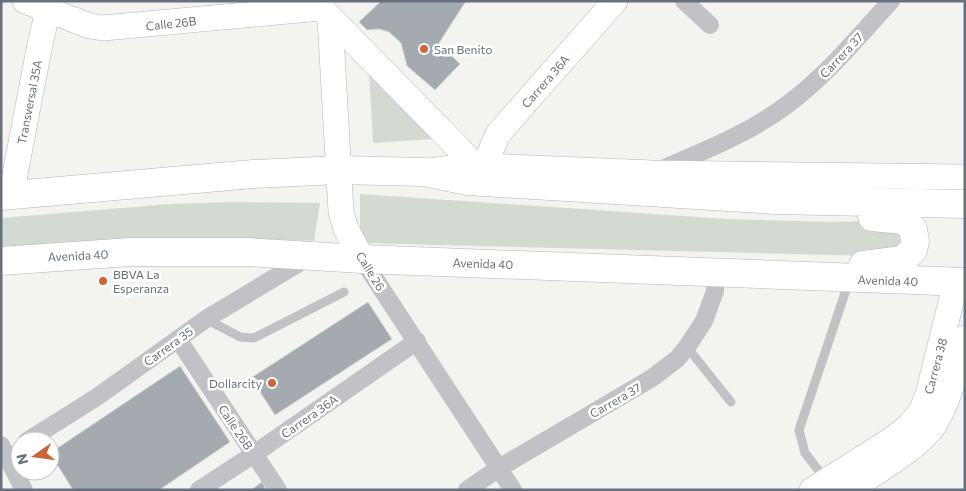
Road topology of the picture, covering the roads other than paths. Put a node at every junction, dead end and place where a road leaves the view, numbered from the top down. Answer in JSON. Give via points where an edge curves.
{"nodes":[{"id":1,"x":24,"y":1,"type":"edge"},
{"id":2,"x":615,"y":1,"type":"edge"},
{"id":3,"x":684,"y":1,"type":"edge"},
{"id":4,"x":891,"y":1,"type":"edge"},
{"id":5,"x":50,"y":6,"type":"edge"},
{"id":6,"x":323,"y":7,"type":"edge"},
{"id":7,"x":710,"y":25,"type":"dead end"},
{"id":8,"x":480,"y":166,"type":"junction"},
{"id":9,"x":339,"y":170,"type":"junction"},
{"id":10,"x":424,"y":172,"type":"junction"},
{"id":11,"x":653,"y":173,"type":"junction"},
{"id":12,"x":965,"y":177,"type":"edge"},
{"id":13,"x":6,"y":196,"type":"edge"},
{"id":14,"x":775,"y":200,"type":"junction"},
{"id":15,"x":965,"y":204,"type":"edge"},
{"id":16,"x":312,"y":255,"type":"junction"},
{"id":17,"x":362,"y":259,"type":"junction"},
{"id":18,"x":1,"y":261,"type":"edge"},
{"id":19,"x":715,"y":272,"type":"junction"},
{"id":20,"x":962,"y":276,"type":"edge"},
{"id":21,"x":806,"y":277,"type":"junction"},
{"id":22,"x":850,"y":279,"type":"junction"},
{"id":23,"x":344,"y":292,"type":"dead end"},
{"id":24,"x":206,"y":319,"type":"junction"},
{"id":25,"x":965,"y":338,"type":"edge"},
{"id":26,"x":178,"y":339,"type":"junction"},
{"id":27,"x":417,"y":341,"type":"junction"},
{"id":28,"x":687,"y":347,"type":"junction"},
{"id":29,"x":731,"y":402,"type":"dead end"},
{"id":30,"x":43,"y":431,"type":"edge"},
{"id":31,"x":9,"y":448,"type":"edge"},
{"id":32,"x":254,"y":454,"type":"junction"},
{"id":33,"x":499,"y":468,"type":"junction"},
{"id":34,"x":818,"y":485,"type":"edge"},
{"id":35,"x":854,"y":489,"type":"edge"},
{"id":36,"x":24,"y":490,"type":"edge"},
{"id":37,"x":199,"y":490,"type":"edge"},
{"id":38,"x":278,"y":490,"type":"edge"},
{"id":39,"x":467,"y":490,"type":"edge"},
{"id":40,"x":513,"y":490,"type":"edge"}],
"edges":[{"from":1,"to":5,"type":"street","name":"Calle 26B"},
{"from":2,"to":8,"type":"street","name":"Carrera 36A","via":[[498,134]]},
{"from":3,"to":7,"type":"street"},
{"from":4,"to":11,"type":"street","name":"Carrera 37","via":[[826,72],[788,105],[745,131]]},
{"from":5,"to":6,"type":"street","name":"Calle 26B","via":[[90,26],[116,28]]},
{"from":5,"to":13,"type":"street","name":"Transversal 35A"},
{"from":6,"to":8,"type":"street"},
{"from":6,"to":9,"type":"street","name":"Calle 26"},
{"from":8,"to":10,"type":"street"},
{"from":8,"to":11,"type":"street"},
{"from":9,"to":10,"type":"highway"},
{"from":9,"to":13,"type":"highway","via":[[253,174]]},
{"from":9,"to":17,"type":"street","name":"Calle 26","via":[[341,212]]},
{"from":10,"to":14,"type":"highway","via":[[468,181]]},
{"from":11,"to":12,"type":"street"},
{"from":14,"to":15,"type":"highway"},
{"from":14,"to":21,"type":"highway","via":[[807,217],[890,218],[904,220],[913,230],[913,250],[903,260],[832,268]]},
{"from":16,"to":17,"type":"highway","name":"Avenida 40"},
{"from":16,"to":18,"type":"highway","name":"Avenida 40","via":[[130,252]]},
{"from":16,"to":24,"type":"street","name":"Carrera 35"},
{"from":17,"to":19,"type":"highway","name":"Avenida 40"},
{"from":17,"to":27,"type":"street","name":"Calle 26"},
{"from":19,"to":21,"type":"highway","name":"Avenida 40"},
{"from":19,"to":28,"type":"street","name":"Carrera 37","via":[[710,306]]},
{"from":20,"to":22,"type":"highway","name":"Avenida 40"},
{"from":20,"to":34,"type":"street","name":"Carrera 38","via":[[922,410],[894,438]]},
{"from":21,"to":22,"type":"highway","name":"Avenida 40"},
{"from":22,"to":34,"type":"lane","via":[[799,430]]},
{"from":23,"to":24,"type":"lane","via":[[254,338],[240,337]]},
{"from":24,"to":26,"type":"street","name":"Carrera 35"},
{"from":25,"to":35,"type":"street","name":"Carrera 38","via":[[947,401],[935,424],[908,450]]},
{"from":26,"to":30,"type":"street","name":"Carrera 35"},
{"from":26,"to":32,"type":"street","name":"Calle 26B"},
{"from":27,"to":32,"type":"street","name":"Carrera 36A"},
{"from":27,"to":33,"type":"street","name":"Calle 26"},
{"from":28,"to":29,"type":"lane"},
{"from":28,"to":33,"type":"street","name":"Carrera 37","via":[[652,378]]},
{"from":31,"to":36,"type":"street"},
{"from":32,"to":37,"type":"street","name":"Carrera 36A"},
{"from":32,"to":38,"type":"street","name":"Calle 26B"},
{"from":33,"to":39,"type":"street","name":"Carrera 37"},
{"from":33,"to":40,"type":"street","name":"Calle 26"},
{"from":34,"to":35,"type":"street","name":"Carrera 38"}]}
